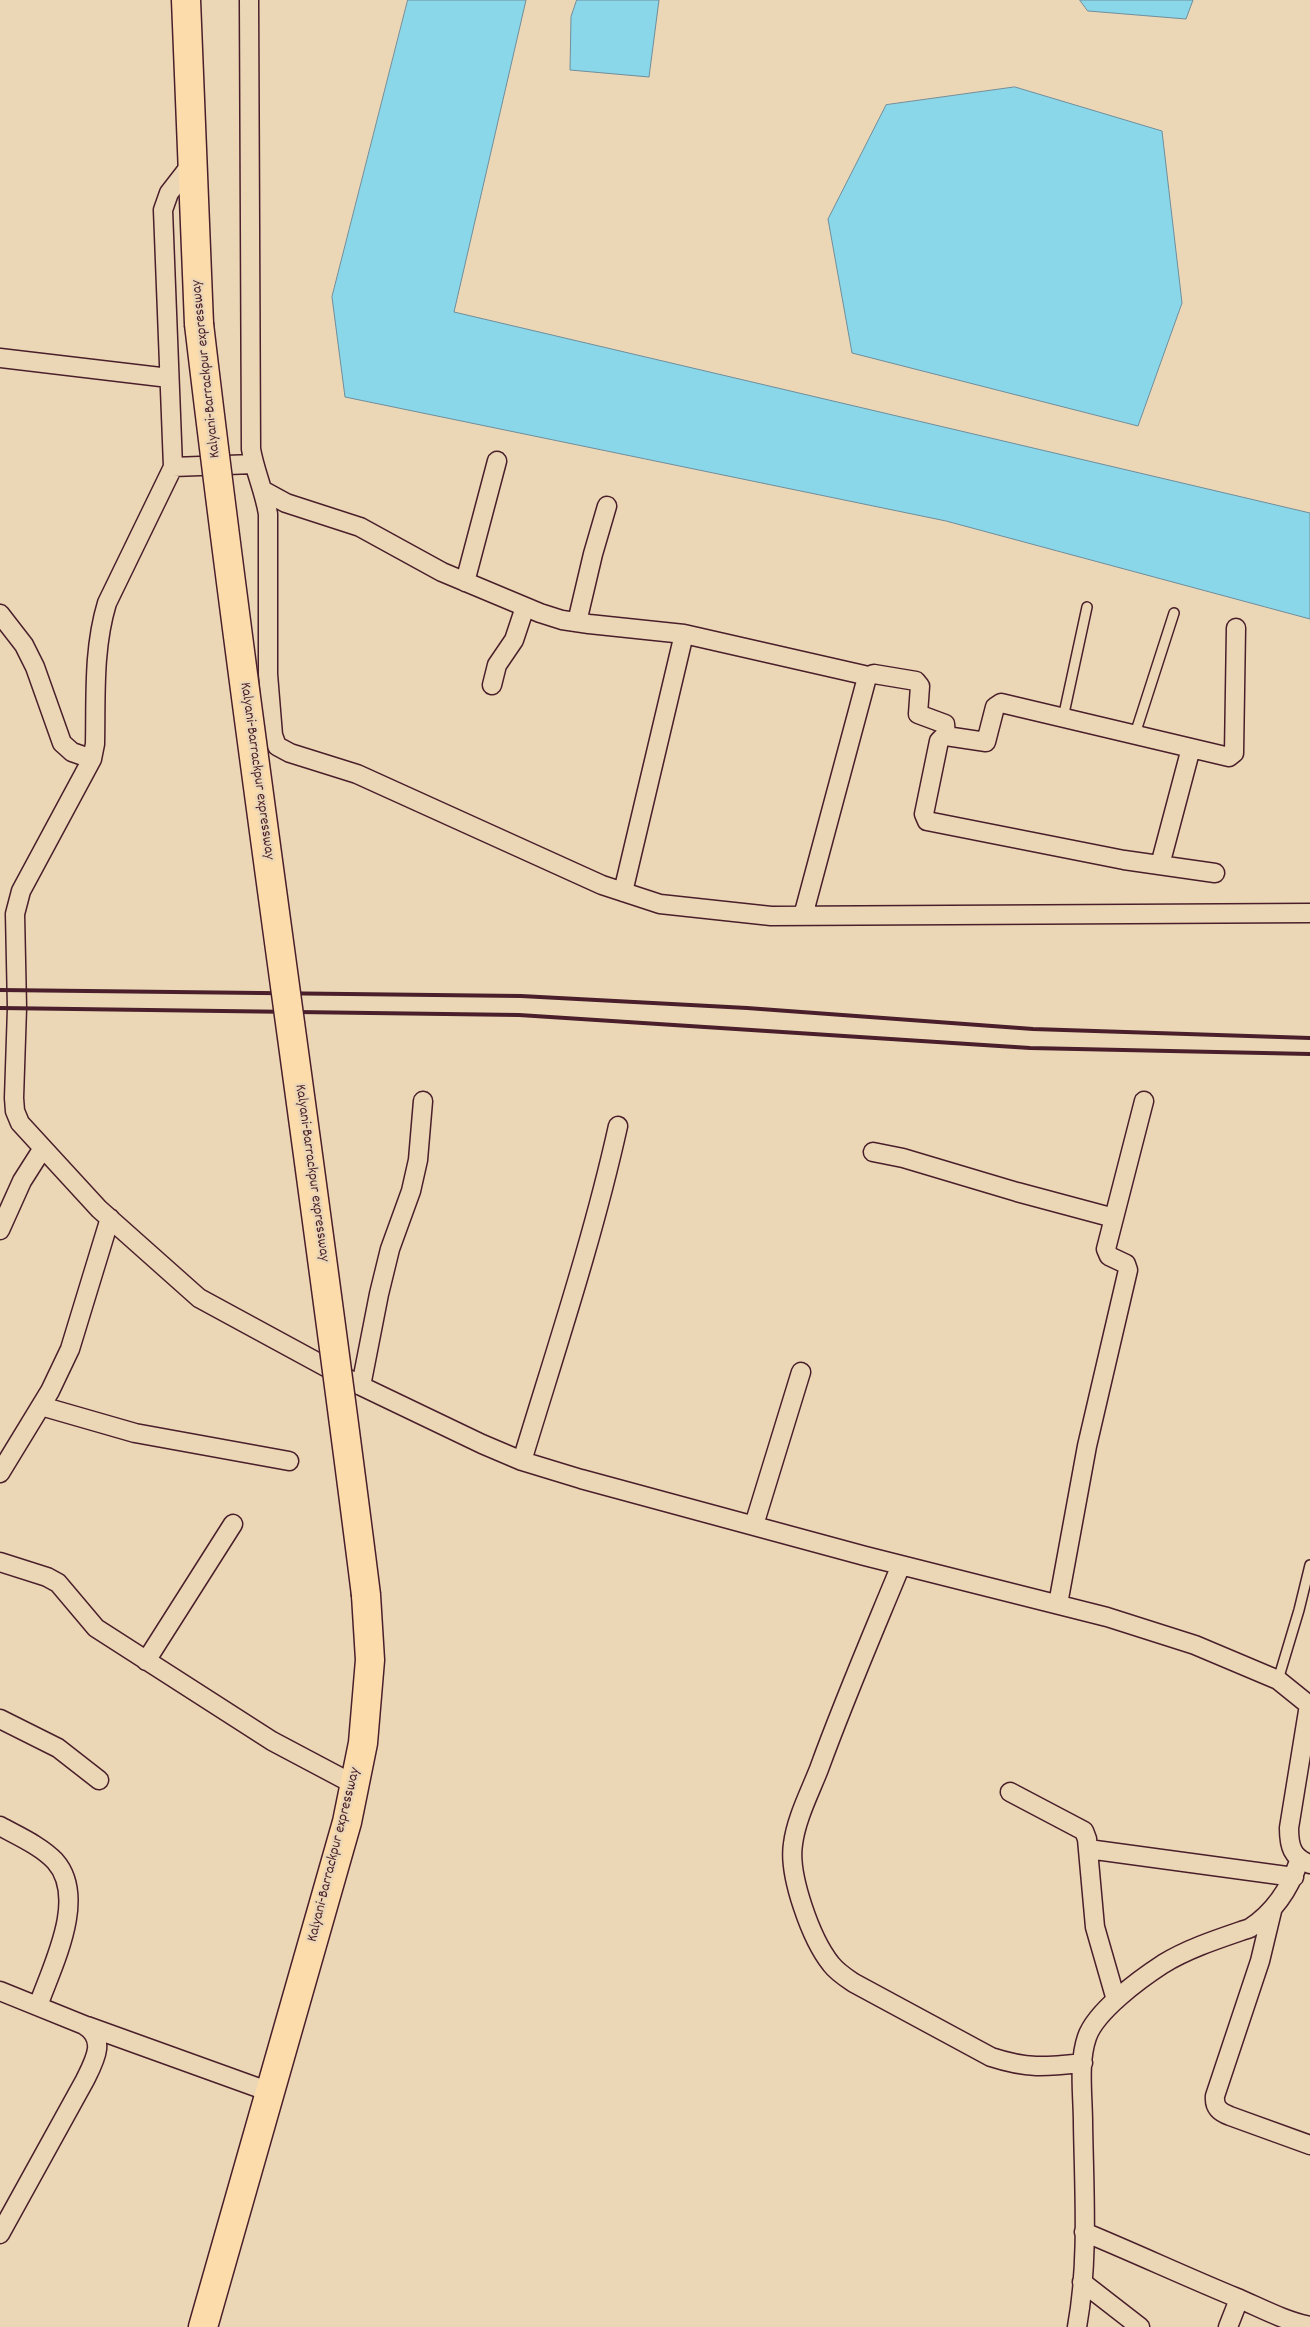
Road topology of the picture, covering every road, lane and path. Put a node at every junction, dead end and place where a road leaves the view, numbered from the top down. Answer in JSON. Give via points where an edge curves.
{"nodes":[{"id":1,"x":186,"y":0,"type":"edge"},
{"id":2,"x":250,"y":0,"type":"edge"},
{"id":3,"x":193,"y":162,"type":"junction"},
{"id":4,"x":0,"y":358,"type":"edge"},
{"id":5,"x":169,"y":378,"type":"junction"},
{"id":6,"x":497,"y":461,"type":"dead end"},
{"id":7,"x":254,"y":464,"type":"junction"},
{"id":8,"x":173,"y":467,"type":"junction"},
{"id":9,"x":264,"y":491,"type":"junction"},
{"id":10,"x":607,"y":506,"type":"dead end"},
{"id":11,"x":465,"y":582,"type":"junction"},
{"id":12,"x":525,"y":607,"type":"junction"},
{"id":13,"x":1087,"y":607,"type":"dead end"},
{"id":14,"x":1174,"y":613,"type":"dead end"},
{"id":15,"x":0,"y":614,"type":"edge"},
{"id":16,"x":576,"y":622,"type":"junction"},
{"id":17,"x":1236,"y":628,"type":"dead end"},
{"id":18,"x":684,"y":634,"type":"junction"},
{"id":19,"x":865,"y":677,"type":"junction"},
{"id":20,"x":492,"y":685,"type":"dead end"},
{"id":21,"x":1063,"y":718,"type":"junction"},
{"id":22,"x":1135,"y":734,"type":"junction"},
{"id":23,"x":945,"y":735,"type":"junction"},
{"id":24,"x":1191,"y":748,"type":"junction"},
{"id":25,"x":92,"y":759,"type":"junction"},
{"id":26,"x":1160,"y":865,"type":"junction"},
{"id":27,"x":1215,"y":873,"type":"dead end"},
{"id":28,"x":623,"y":892,"type":"junction"},
{"id":29,"x":1310,"y":913,"type":"edge"},
{"id":30,"x":803,"y":916,"type":"junction"},
{"id":31,"x":7,"y":1097,"type":"edge"},
{"id":32,"x":423,"y":1101,"type":"dead end"},
{"id":33,"x":1144,"y":1101,"type":"dead end"},
{"id":34,"x":618,"y":1126,"type":"dead end"},
{"id":35,"x":43,"y":1148,"type":"junction"},
{"id":36,"x":873,"y":1152,"type":"dead end"},
{"id":37,"x":110,"y":1218,"type":"junction"},
{"id":38,"x":1114,"y":1218,"type":"junction"},
{"id":39,"x":0,"y":1230,"type":"edge"},
{"id":40,"x":801,"y":1372,"type":"dead end"},
{"id":41,"x":361,"y":1386,"type":"junction"},
{"id":42,"x":41,"y":1406,"type":"junction"},
{"id":43,"x":522,"y":1460,"type":"junction"},
{"id":44,"x":289,"y":1461,"type":"dead end"},
{"id":45,"x":0,"y":1473,"type":"edge"},
{"id":46,"x":233,"y":1524,"type":"dead end"},
{"id":47,"x":754,"y":1525,"type":"junction"},
{"id":48,"x":0,"y":1562,"type":"edge"},
{"id":49,"x":901,"y":1565,"type":"junction"},
{"id":50,"x":1310,"y":1565,"type":"edge"},
{"id":51,"x":1058,"y":1604,"type":"junction"},
{"id":52,"x":146,"y":1660,"type":"junction"},
{"id":53,"x":1278,"y":1680,"type":"junction"},
{"id":54,"x":0,"y":1719,"type":"edge"},
{"id":55,"x":99,"y":1780,"type":"dead end"},
{"id":56,"x":355,"y":1784,"type":"junction"},
{"id":57,"x":1010,"y":1792,"type":"dead end"},
{"id":58,"x":0,"y":1826,"type":"edge"},
{"id":59,"x":1088,"y":1849,"type":"junction"},
{"id":60,"x":1301,"y":1867,"type":"edge"},
{"id":61,"x":1272,"y":1911,"type":"junction"},
{"id":62,"x":0,"y":1991,"type":"edge"},
{"id":63,"x":1116,"y":2000,"type":"junction"},
{"id":64,"x":38,"y":2006,"type":"junction"},
{"id":65,"x":84,"y":2025,"type":"junction"},
{"id":66,"x":1083,"y":2063,"type":"junction"},
{"id":67,"x":270,"y":2092,"type":"junction"},
{"id":68,"x":1310,"y":2145,"type":"edge"},
{"id":69,"x":1084,"y":2232,"type":"junction"},
{"id":70,"x":0,"y":2234,"type":"edge"},
{"id":71,"x":1082,"y":2282,"type":"junction"},
{"id":72,"x":1239,"y":2299,"type":"junction"},
{"id":73,"x":1310,"y":2326,"type":"edge"},
{"id":74,"x":203,"y":2327,"type":"edge"},
{"id":75,"x":1077,"y":2327,"type":"edge"},
{"id":76,"x":1140,"y":2327,"type":"edge"},
{"id":77,"x":1228,"y":2327,"type":"edge"}],
"edges":[{"from":1,"to":3,"type":"highway","name":"Kalyani-Barrackpur expressway"},
{"from":2,"to":7,"type":"street","via":[[251,439]]},
{"from":3,"to":5,"type":"street","via":[[169,193],[163,210]]},
{"from":3,"to":56,"type":"highway","name":"Kalyani-Barrackpur expressway","bridge":true,"via":[[199,324],[238,644],[366,1594],[370,1660],[363,1743]]},
{"from":4,"to":5,"type":"street"},
{"from":5,"to":8,"type":"street"},
{"from":6,"to":11,"type":"street"},
{"from":7,"to":8,"type":"street"},
{"from":7,"to":9,"type":"street"},
{"from":8,"to":25,"type":"street","via":[[107,604],[101,624]]},
{"from":9,"to":11,"type":"street","via":[[286,503],[360,527]]},
{"from":9,"to":28,"type":"street","via":[[268,514],[268,674],[273,735],[277,746],[357,774]]},
{"from":10,"to":16,"type":"street"},
{"from":11,"to":12,"type":"street"},
{"from":12,"to":16,"type":"street"},
{"from":12,"to":20,"type":"street","via":[[514,640],[497,665]]},
{"from":13,"to":21,"type":"lane"},
{"from":14,"to":22,"type":"lane"},
{"from":15,"to":25,"type":"street","via":[[32,660],[62,743],[72,752]]},
{"from":16,"to":18,"type":"street"},
{"from":17,"to":24,"type":"street","via":[[1234,754],[1229,757]]},
{"from":18,"to":19,"type":"street"},
{"from":18,"to":28,"type":"street"},
{"from":19,"to":23,"type":"street","via":[[874,674],[916,681],[920,686],[918,714],[942,722],[946,727]]},
{"from":19,"to":30,"type":"street"},
{"from":21,"to":22,"type":"street"},
{"from":21,"to":23,"type":"street","via":[[1001,703],[996,707],[986,742]]},
{"from":22,"to":24,"type":"street"},
{"from":23,"to":26,"type":"street","via":[[939,741],[924,814],[927,821]]},
{"from":24,"to":26,"type":"street"},
{"from":25,"to":31,"type":"street","via":[[21,891],[16,914],[17,1008]]},
{"from":26,"to":27,"type":"street"},
{"from":28,"to":30,"type":"street","via":[[660,904],[771,916]]},
{"from":29,"to":30,"type":"street"},
{"from":31,"to":35,"type":"street","via":[[20,1123]]},
{"from":32,"to":41,"type":"street","via":[[411,1191],[378,1294]]},
{"from":33,"to":38,"type":"street"},
{"from":34,"to":43,"type":"street","via":[[603,1196]]},
{"from":35,"to":37,"type":"street"},
{"from":35,"to":39,"type":"street","via":[[22,1181]]},
{"from":36,"to":38,"type":"street"},
{"from":37,"to":41,"type":"street","via":[[199,1298]]},
{"from":37,"to":42,"type":"street","via":[[70,1349]]},
{"from":38,"to":51,"type":"street","via":[[1106,1254],[1126,1264],[1128,1270],[1087,1446]]},
{"from":40,"to":47,"type":"street"},
{"from":41,"to":43,"type":"street"},
{"from":42,"to":44,"type":"street","via":[[135,1432]]},
{"from":42,"to":45,"type":"street"},
{"from":43,"to":47,"type":"street"},
{"from":46,"to":52,"type":"street"},
{"from":47,"to":49,"type":"street"},
{"from":48,"to":52,"type":"street","via":[[58,1583],[96,1628]]},
{"from":49,"to":51,"type":"street"},
{"from":49,"to":66,"type":"street","via":[[836,1723],[792,1843],[797,1888],[819,1946],[841,1974],[854,1983],[991,2057],[1011,2064],[1038,2068]]},
{"from":50,"to":53,"type":"lane"},
{"from":51,"to":53,"type":"street","via":[[1195,1645]]},
{"from":52,"to":56,"type":"street","via":[[272,1741]]},
{"from":53,"to":60,"type":"street","via":[[1305,1701],[1310,1710],[1289,1828],[1292,1852]]},
{"from":54,"to":55,"type":"street","via":[[58,1748]]},
{"from":56,"to":67,"type":"highway","name":"Kalyani-Barrackpur expressway"},
{"from":57,"to":59,"type":"street","via":[[1084,1831]]},
{"from":58,"to":64,"type":"street","via":[[54,1860],[64,1872],[69,1887],[67,1922]]},
{"from":59,"to":60,"type":"street"},
{"from":59,"to":63,"type":"street","via":[[1095,1927]]},
{"from":60,"to":61,"type":"street"},
{"from":61,"to":63,"type":"street","via":[[1250,1928],[1163,1964]]},
{"from":61,"to":68,"type":"street","via":[[1260,1961],[1214,2104],[1219,2111],[1230,2116]]},
{"from":62,"to":64,"type":"street"},
{"from":63,"to":66,"type":"street","via":[[1095,2021],[1087,2036]]},
{"from":64,"to":65,"type":"street"},
{"from":65,"to":67,"type":"street"},
{"from":65,"to":70,"type":"street","via":[[93,2030],[98,2041],[93,2064]]},
{"from":66,"to":69,"type":"street"},
{"from":67,"to":74,"type":"highway","name":"Kalyani-Barrackpur expressway"},
{"from":69,"to":71,"type":"street"},
{"from":69,"to":72,"type":"street"},
{"from":71,"to":75,"type":"street"},
{"from":71,"to":76,"type":"street"},
{"from":72,"to":73,"type":"street"},
{"from":72,"to":77,"type":"street"}]}
